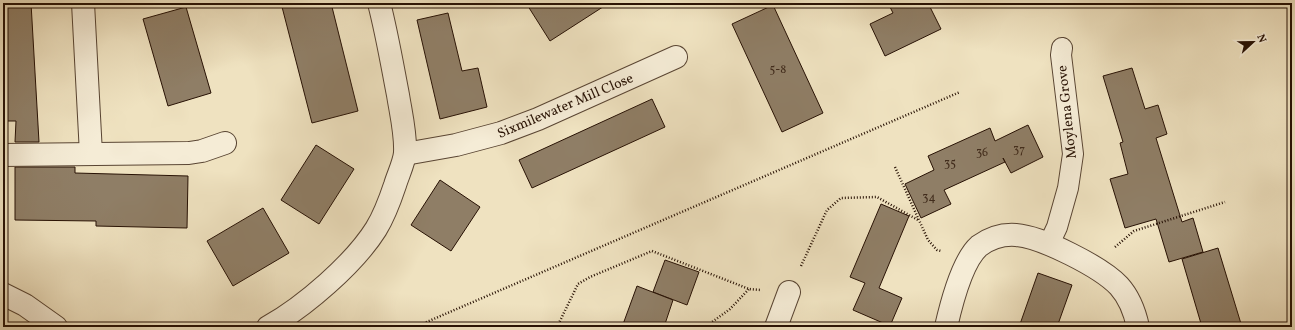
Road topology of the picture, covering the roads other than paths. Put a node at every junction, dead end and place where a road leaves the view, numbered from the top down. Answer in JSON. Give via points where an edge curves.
{"nodes":[{"id":1,"x":84,"y":3,"type":"edge"},
{"id":2,"x":379,"y":3,"type":"edge"},
{"id":3,"x":1062,"y":48,"type":"dead end"},
{"id":4,"x":676,"y":57,"type":"dead end"},
{"id":5,"x":225,"y":143,"type":"dead end"},
{"id":6,"x":91,"y":154,"type":"junction"},
{"id":7,"x":405,"y":154,"type":"junction"},
{"id":8,"x":3,"y":155,"type":"edge"},
{"id":9,"x":1049,"y":244,"type":"junction"},
{"id":10,"x":789,"y":292,"type":"road end"},
{"id":11,"x":3,"y":294,"type":"edge"},
{"id":12,"x":56,"y":327,"type":"edge"},
{"id":13,"x":268,"y":327,"type":"edge"},
{"id":14,"x":776,"y":327,"type":"edge"},
{"id":15,"x":946,"y":327,"type":"edge"},
{"id":16,"x":1138,"y":327,"type":"edge"}],
"edges":[{"from":1,"to":6,"type":"street"},
{"from":2,"to":7,"type":"street","via":[[402,116]]},
{"from":3,"to":9,"type":"street","name":"Moylena Grove","via":[[1073,154],[1064,201]]},
{"from":4,"to":7,"type":"street","name":"Sixmilewater Mill Close","via":[[501,133],[456,145]]},
{"from":5,"to":6,"type":"street","via":[[189,153]]},
{"from":6,"to":8,"type":"street"},
{"from":7,"to":13,"type":"street","via":[[385,212],[368,242],[339,273],[297,308]]},
{"from":9,"to":15,"type":"street","via":[[1028,237],[1005,235],[995,237],[979,247],[967,263]]},
{"from":9,"to":16,"type":"street","via":[[1094,266],[1120,287],[1131,305]]},
{"from":10,"to":14,"type":"street"},
{"from":11,"to":12,"type":"street"}]}
